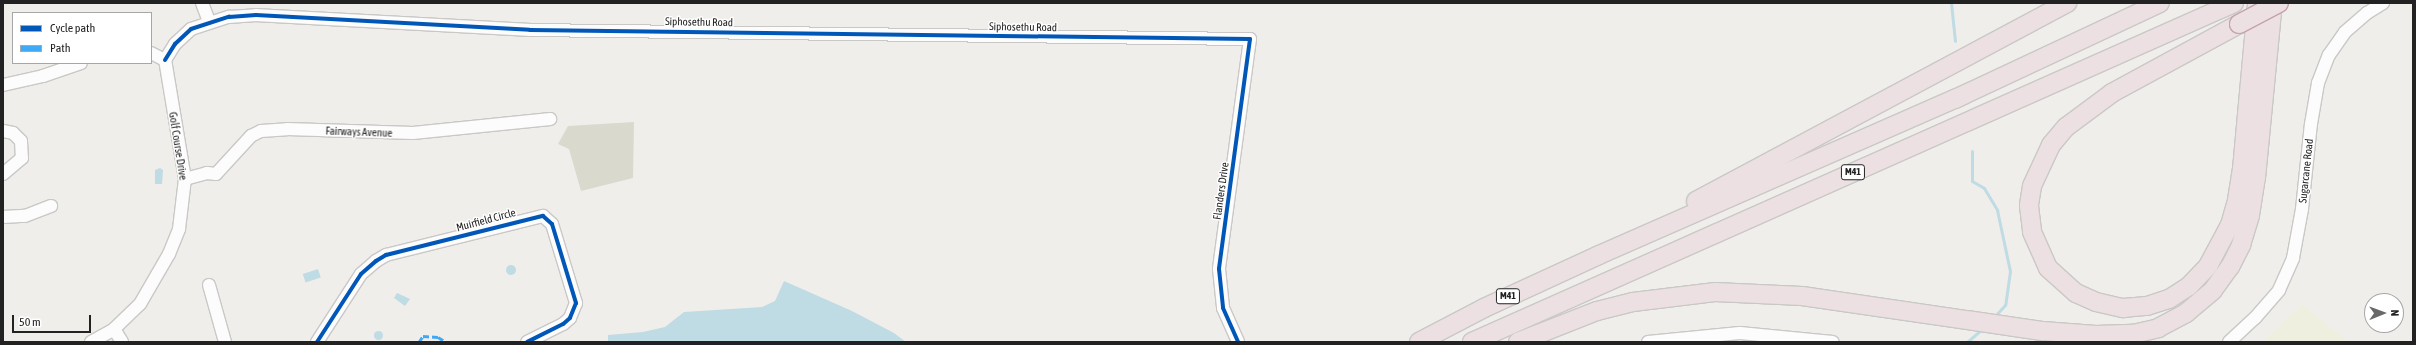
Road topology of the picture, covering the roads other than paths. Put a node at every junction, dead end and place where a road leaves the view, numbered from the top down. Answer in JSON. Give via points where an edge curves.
{"nodes":[{"id":1,"x":202,"y":3,"type":"edge"},
{"id":2,"x":2067,"y":3,"type":"edge"},
{"id":3,"x":2160,"y":3,"type":"edge"},
{"id":4,"x":2234,"y":3,"type":"edge"},
{"id":5,"x":2257,"y":3,"type":"edge"},
{"id":6,"x":2273,"y":3,"type":"edge"},
{"id":7,"x":2279,"y":3,"type":"edge"},
{"id":8,"x":2383,"y":3,"type":"edge"},
{"id":9,"x":209,"y":21,"type":"junction"},
{"id":10,"x":1250,"y":39,"type":"joint"},
{"id":11,"x":152,"y":54,"type":"edge"},
{"id":12,"x":165,"y":60,"type":"junction"},
{"id":13,"x":78,"y":64,"type":"edge"},
{"id":14,"x":3,"y":85,"type":"edge"},
{"id":15,"x":550,"y":119,"type":"dead end"},
{"id":16,"x":3,"y":131,"type":"edge"},
{"id":17,"x":3,"y":174,"type":"edge"},
{"id":18,"x":185,"y":179,"type":"junction"},
{"id":19,"x":51,"y":206,"type":"dead end"},
{"id":20,"x":3,"y":217,"type":"edge"},
{"id":21,"x":1599,"y":255,"type":"junction"},
{"id":22,"x":209,"y":285,"type":"dead end"},
{"id":23,"x":114,"y":329,"type":"junction"},
{"id":24,"x":91,"y":342,"type":"edge"},
{"id":25,"x":122,"y":342,"type":"edge"},
{"id":26,"x":225,"y":342,"type":"edge"},
{"id":27,"x":317,"y":342,"type":"edge"},
{"id":28,"x":527,"y":342,"type":"edge"},
{"id":29,"x":1238,"y":342,"type":"edge"},
{"id":30,"x":1419,"y":342,"type":"edge"},
{"id":31,"x":1472,"y":342,"type":"edge"},
{"id":32,"x":1518,"y":342,"type":"edge"},
{"id":33,"x":1648,"y":342,"type":"edge"},
{"id":34,"x":1833,"y":342,"type":"edge"},
{"id":35,"x":2229,"y":342,"type":"edge"}],
"edges":[{"from":1,"to":9,"type":"street"},
{"from":2,"to":21,"type":"highway"},
{"from":3,"to":21,"type":"highway","number":"M41","via":[[1955,99]]},
{"from":4,"to":31,"type":"highway","number":"M41"},
{"from":5,"to":7,"type":"highway","bridge":true,"via":[[2242,169],[2237,200],[2230,225],[2208,266],[2189,286],[2169,299],[2147,306],[2123,308],[2096,302],[2076,293],[2048,268],[2032,232],[2029,206],[2032,186],[2051,145],[2066,127],[2112,93],[2239,24]]},
{"from":6,"to":32,"type":"highway","via":[[2256,178],[2250,215],[2241,245],[2230,267],[2213,290],[2186,313],[2158,328],[2133,334],[2043,331],[1802,296],[1715,292],[1626,304],[1590,314]]},
{"from":8,"to":35,"type":"street","name":"Sugarcane Road","via":[[2346,32],[2329,56],[2318,83],[2293,258],[2278,290],[2255,318]]},
{"from":9,"to":10,"type":"street","name":"Siphosethu Road","via":[[256,15],[530,30]]},
{"from":9,"to":12,"type":"street","name":"Siphosethu Road","via":[[182,36]]},
{"from":10,"to":29,"type":"street","name":"Flanders Drive","via":[[1219,269],[1223,308]]},
{"from":11,"to":12,"type":"street"},
{"from":12,"to":18,"type":"street","name":"Golf Course Drive"},
{"from":13,"to":14,"type":"street","via":[[43,76]]},
{"from":15,"to":18,"type":"street","name":"Fairways Avenue","via":[[413,133],[286,129],[261,131],[251,136],[216,174]]},
{"from":16,"to":17,"type":"street","via":[[12,133],[21,141],[22,158]]},
{"from":18,"to":23,"type":"street","name":"Golf Course Drive","via":[[179,229],[169,254],[132,315]]},
{"from":19,"to":20,"type":"street","via":[[25,216]]},
{"from":21,"to":30,"type":"highway","number":"M41","via":[[1484,308]]},
{"from":22,"to":26,"type":"street"},
{"from":23,"to":24,"type":"street","name":"Golf Course Drive"},
{"from":23,"to":25,"type":"street"},
{"from":27,"to":28,"type":"street","name":"Muirfield Circle","via":[[361,274],[376,261],[386,256],[543,216],[552,224],[576,303],[570,318],[563,324]]},
{"from":33,"to":34,"type":"street","via":[[1740,333]]}]}
